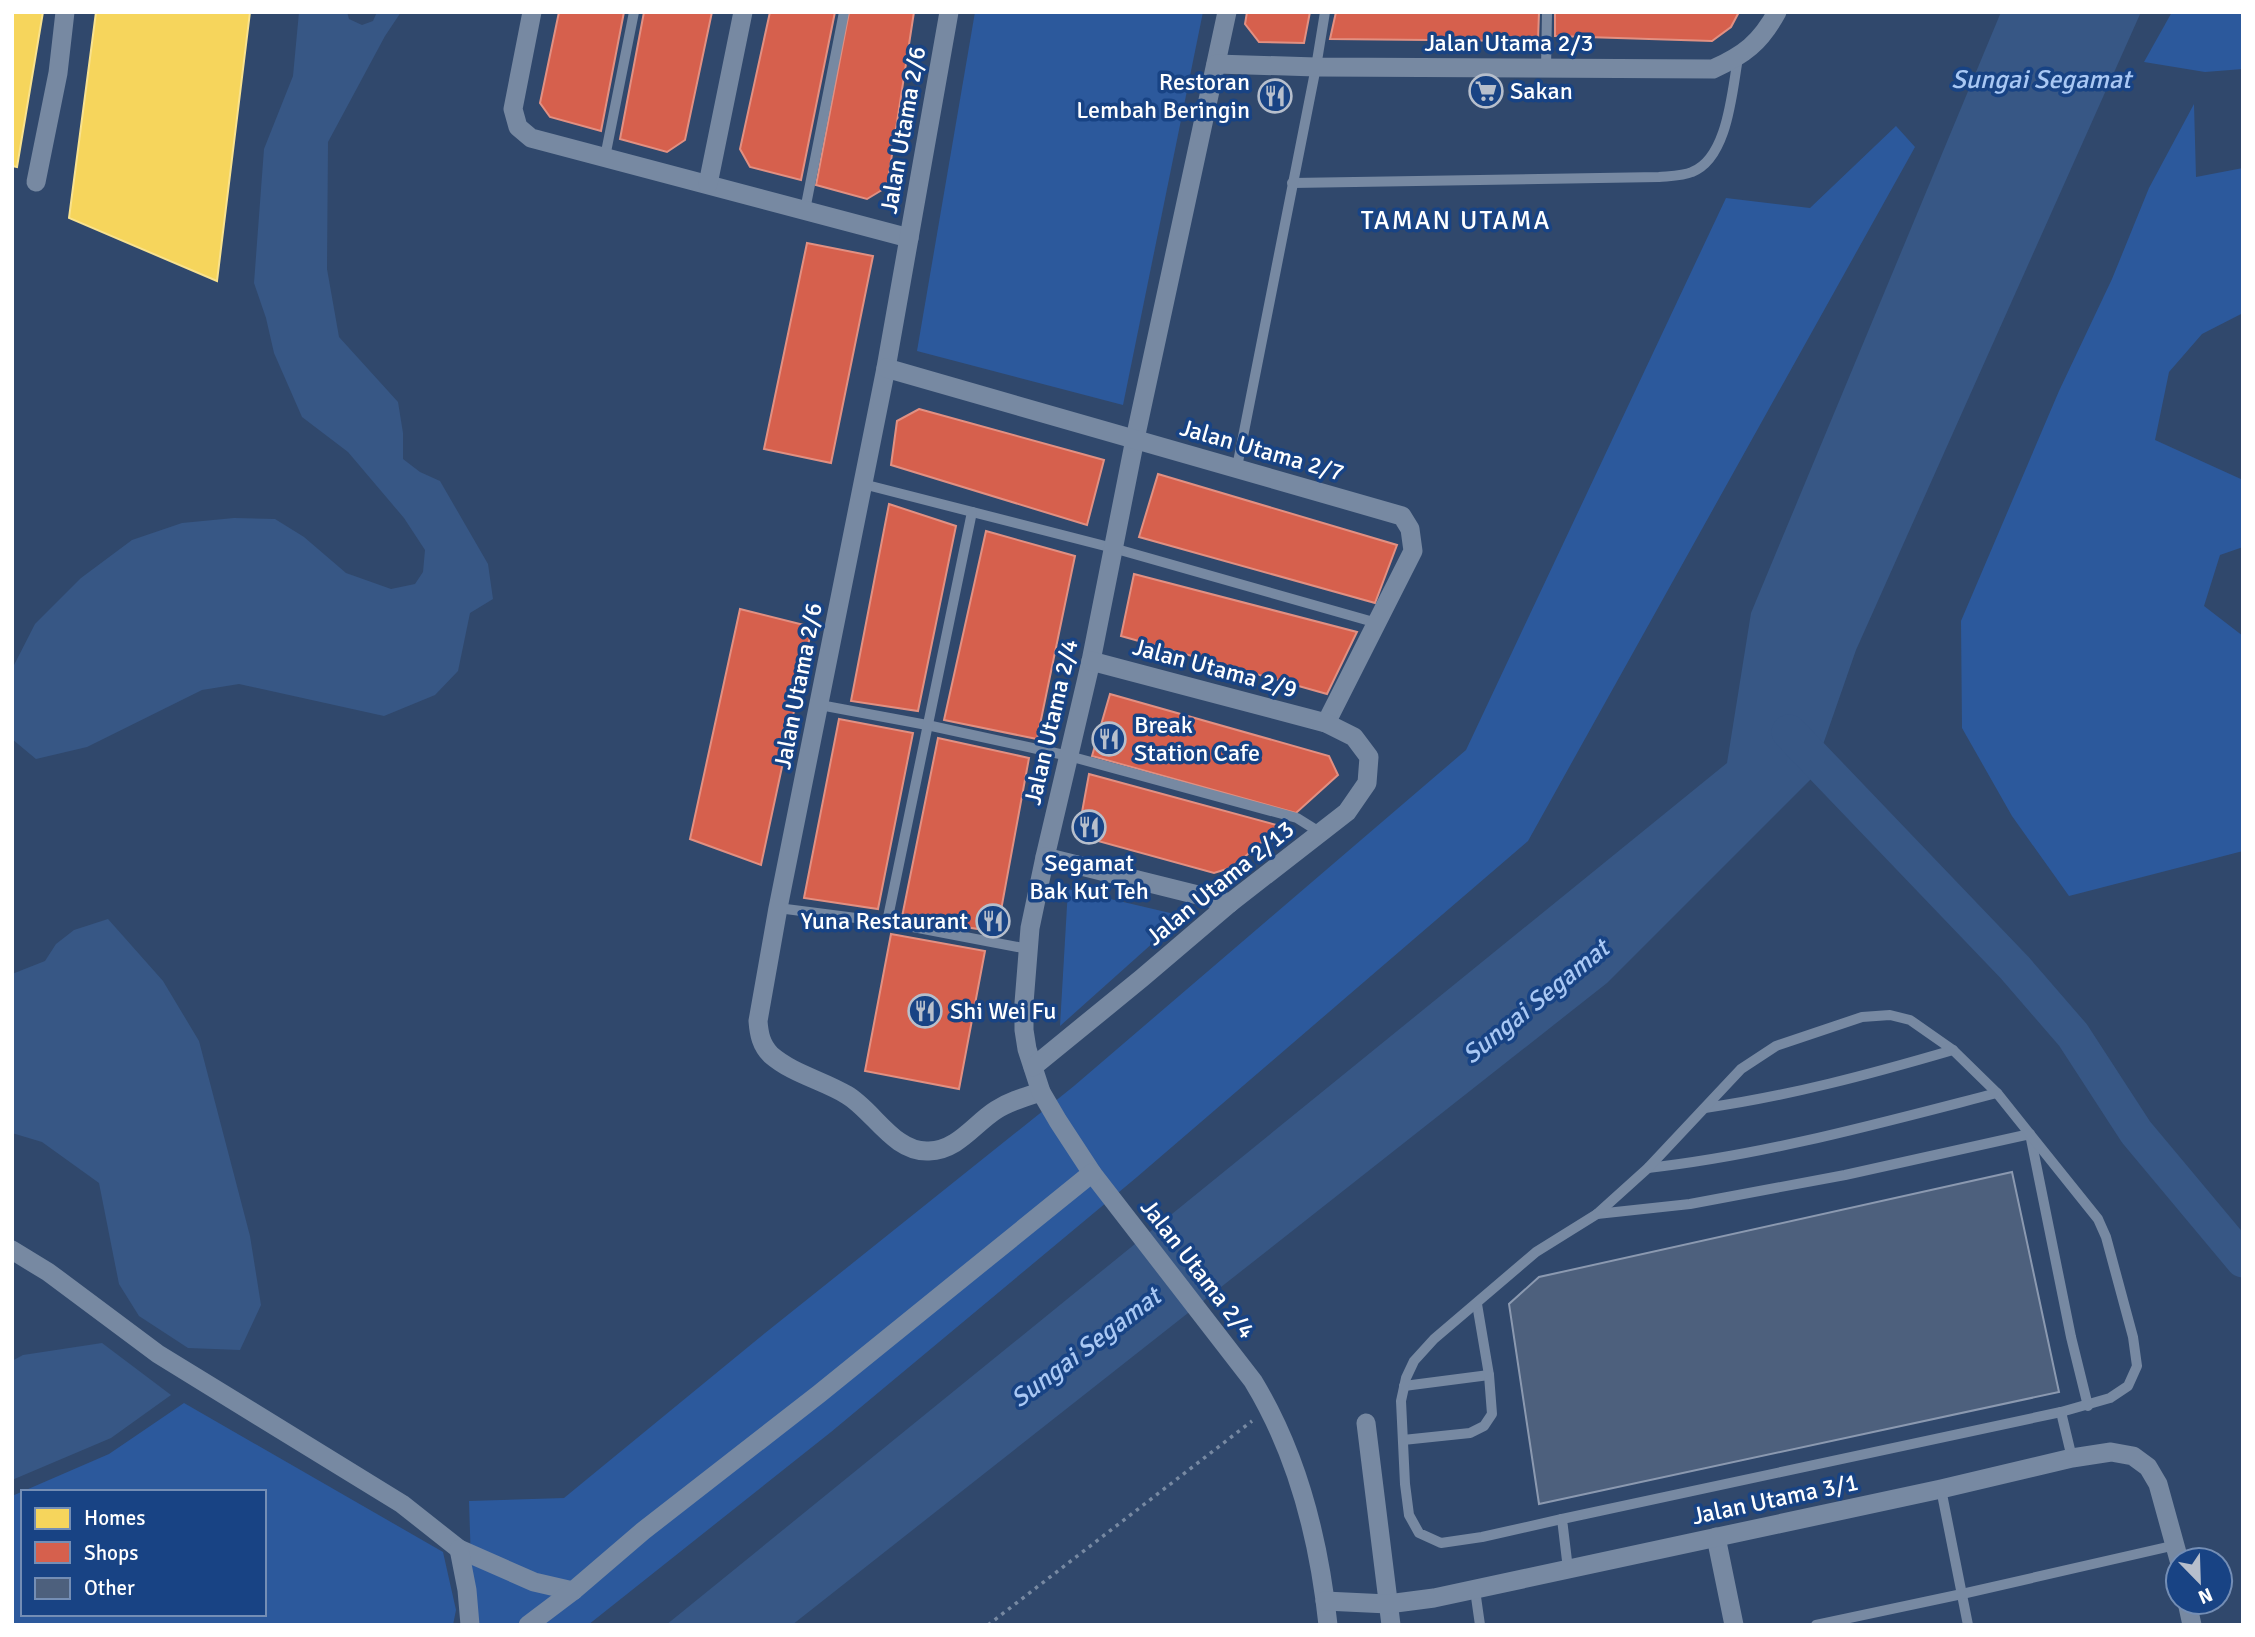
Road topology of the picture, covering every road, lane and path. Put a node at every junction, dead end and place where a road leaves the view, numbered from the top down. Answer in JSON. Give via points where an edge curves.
{"nodes":[{"id":1,"x":65,"y":12,"type":"edge"},
{"id":2,"x":532,"y":12,"type":"edge"},
{"id":3,"x":634,"y":12,"type":"edge"},
{"id":4,"x":743,"y":12,"type":"edge"},
{"id":5,"x":844,"y":12,"type":"edge"},
{"id":6,"x":949,"y":12,"type":"edge"},
{"id":7,"x":1227,"y":12,"type":"edge"},
{"id":8,"x":1325,"y":12,"type":"edge"},
{"id":9,"x":1547,"y":12,"type":"edge"},
{"id":10,"x":1777,"y":12,"type":"edge"},
{"id":11,"x":1738,"y":58,"type":"junction"},
{"id":12,"x":1216,"y":64,"type":"junction"},
{"id":13,"x":1316,"y":67,"type":"junction"},
{"id":14,"x":1546,"y":68,"type":"junction"},
{"id":15,"x":605,"y":157,"type":"junction"},
{"id":16,"x":36,"y":183,"type":"dead end"},
{"id":17,"x":1292,"y":183,"type":"junction"},
{"id":18,"x":708,"y":184,"type":"junction"},
{"id":19,"x":805,"y":210,"type":"junction"},
{"id":20,"x":909,"y":238,"type":"junction"},
{"id":21,"x":886,"y":368,"type":"junction"},
{"id":22,"x":1135,"y":439,"type":"junction"},
{"id":23,"x":1237,"y":467,"type":"junction"},
{"id":24,"x":863,"y":484,"type":"junction"},
{"id":25,"x":972,"y":512,"type":"junction"},
{"id":26,"x":1113,"y":548,"type":"junction"},
{"id":27,"x":1377,"y":623,"type":"junction"},
{"id":28,"x":1091,"y":661,"type":"junction"},
{"id":29,"x":820,"y":705,"type":"junction"},
{"id":30,"x":1326,"y":723,"type":"junction"},
{"id":31,"x":927,"y":725,"type":"junction"},
{"id":32,"x":1069,"y":756,"type":"junction"},
{"id":33,"x":1321,"y":833,"type":"junction"},
{"id":34,"x":1045,"y":856,"type":"junction"},
{"id":35,"x":1230,"y":903,"type":"junction"},
{"id":36,"x":778,"y":908,"type":"junction"},
{"id":37,"x":887,"y":922,"type":"junction"},
{"id":38,"x":1028,"y":949,"type":"junction"},
{"id":39,"x":1952,"y":1050,"type":"junction"},
{"id":40,"x":1033,"y":1067,"type":"junction"},
{"id":41,"x":1041,"y":1092,"type":"junction"},
{"id":42,"x":1997,"y":1093,"type":"junction"},
{"id":43,"x":1705,"y":1108,"type":"junction"},
{"id":44,"x":2029,"y":1134,"type":"junction"},
{"id":45,"x":1648,"y":1168,"type":"junction"},
{"id":46,"x":1098,"y":1181,"type":"junction"},
{"id":47,"x":1597,"y":1214,"type":"junction"},
{"id":48,"x":12,"y":1250,"type":"edge"},
{"id":49,"x":1477,"y":1304,"type":"junction"},
{"id":50,"x":1489,"y":1375,"type":"junction"},
{"id":51,"x":1404,"y":1386,"type":"junction"},
{"id":52,"x":2088,"y":1406,"type":"junction"},
{"id":53,"x":1269,"y":1407,"type":"junction"},
{"id":54,"x":2061,"y":1412,"type":"junction"},
{"id":55,"x":1366,"y":1423,"type":"dead end"},
{"id":56,"x":1403,"y":1440,"type":"junction"},
{"id":57,"x":2072,"y":1458,"type":"junction"},
{"id":58,"x":1941,"y":1489,"type":"junction"},
{"id":59,"x":1563,"y":1519,"type":"junction"},
{"id":60,"x":1716,"y":1537,"type":"junction"},
{"id":61,"x":2175,"y":1546,"type":"edge"},
{"id":62,"x":459,"y":1549,"type":"junction"},
{"id":63,"x":2164,"y":1555,"type":"edge"},
{"id":64,"x":1568,"y":1569,"type":"junction"},
{"id":65,"x":1475,"y":1590,"type":"junction"},
{"id":66,"x":573,"y":1591,"type":"junction"},
{"id":67,"x":1962,"y":1594,"type":"junction"},
{"id":68,"x":1325,"y":1601,"type":"junction"},
{"id":69,"x":1388,"y":1604,"type":"junction"},
{"id":70,"x":470,"y":1625,"type":"edge"},
{"id":71,"x":528,"y":1625,"type":"edge"},
{"id":72,"x":988,"y":1625,"type":"edge"},
{"id":73,"x":1328,"y":1625,"type":"edge"},
{"id":74,"x":1391,"y":1625,"type":"edge"},
{"id":75,"x":1480,"y":1625,"type":"edge"},
{"id":76,"x":1734,"y":1625,"type":"edge"},
{"id":77,"x":1816,"y":1625,"type":"edge"},
{"id":78,"x":1968,"y":1625,"type":"edge"}],
"edges":[{"from":1,"to":16,"type":"street"},
{"from":2,"to":15,"type":"street","via":[[513,109],[518,127],[531,138]]},
{"from":3,"to":15,"type":"lane"},
{"from":4,"to":18,"type":"street"},
{"from":5,"to":19,"type":"lane"},
{"from":6,"to":20,"type":"street","name":"Jalan Utama 2/6"},
{"from":7,"to":12,"type":"street","name":"Jalan Utama 2/4"},
{"from":8,"to":13,"type":"lane"},
{"from":9,"to":14,"type":"lane"},
{"from":10,"to":11,"type":"street","name":"Jalan Utama 2/3","via":[[1756,44]]},
{"from":11,"to":14,"type":"street","name":"Jalan Utama 2/3","via":[[1713,69]]},
{"from":11,"to":17,"type":"lane","via":[[1722,137],[1713,156],[1693,172],[1659,177]]},
{"from":12,"to":13,"type":"street","name":"Jalan Utama 2/3"},
{"from":12,"to":22,"type":"street","name":"Jalan Utama 2/4"},
{"from":13,"to":14,"type":"street","name":"Jalan Utama 2/3"},
{"from":13,"to":17,"type":"lane"},
{"from":15,"to":18,"type":"street"},
{"from":17,"to":23,"type":"lane"},
{"from":18,"to":19,"type":"street"},
{"from":19,"to":20,"type":"street"},
{"from":20,"to":21,"type":"street","name":"Jalan Utama 2/6"},
{"from":21,"to":22,"type":"street","name":"Jalan Utama 2/7"},
{"from":21,"to":24,"type":"street","name":"Jalan Utama 2/6"},
{"from":22,"to":23,"type":"street","name":"Jalan Utama 2/7"},
{"from":22,"to":26,"type":"street","name":"Jalan Utama 2/4"},
{"from":23,"to":27,"type":"street","name":"Jalan Utama 2/7","via":[[1402,516],[1410,529],[1413,551]]},
{"from":24,"to":25,"type":"lane"},
{"from":24,"to":29,"type":"street","name":"Jalan Utama 2/6"},
{"from":25,"to":26,"type":"lane"},
{"from":25,"to":31,"type":"lane"},
{"from":26,"to":27,"type":"lane"},
{"from":26,"to":28,"type":"street","name":"Jalan Utama 2/4"},
{"from":27,"to":30,"type":"street","name":"Jalan Utama 2/7"},
{"from":28,"to":30,"type":"street","name":"Jalan Utama 2/9"},
{"from":28,"to":32,"type":"street","name":"Jalan Utama 2/4"},
{"from":29,"to":31,"type":"lane"},
{"from":29,"to":36,"type":"street","name":"Jalan Utama 2/6"},
{"from":30,"to":33,"type":"street","name":"Jalan Utama 2/13","via":[[1354,737],[1369,758],[1367,783],[1347,813]]},
{"from":31,"to":32,"type":"lane"},
{"from":31,"to":37,"type":"lane"},
{"from":32,"to":33,"type":"lane","via":[[1297,818]]},
{"from":32,"to":34,"type":"street","name":"Jalan Utama 2/4"},
{"from":33,"to":35,"type":"street","name":"Jalan Utama 2/13"},
{"from":34,"to":35,"type":"street"},
{"from":34,"to":38,"type":"street","name":"Jalan Utama 2/4"},
{"from":35,"to":40,"type":"street","name":"Jalan Utama 2/13"},
{"from":36,"to":37,"type":"lane"},
{"from":36,"to":41,"type":"street","name":"Jalan Utama 2/6","via":[[758,1021],[759,1038],[770,1054],[846,1095],[909,1148],[928,1151],[947,1147],[994,1112]]},
{"from":37,"to":38,"type":"lane"},
{"from":38,"to":40,"type":"street","name":"Jalan Utama 2/4","via":[[1024,1030]]},
{"from":39,"to":42,"type":"lane"},
{"from":39,"to":43,"type":"lane","via":[[1755,1101]]},
{"from":39,"to":43,"type":"lane","via":[[1910,1020],[1889,1015],[1862,1017],[1776,1046],[1741,1069]]},
{"from":40,"to":41,"type":"street","name":"Jalan Utama 2/4"},
{"from":41,"to":46,"type":"street","name":"Jalan Utama 2/4"},
{"from":42,"to":44,"type":"lane"},
{"from":42,"to":45,"type":"lane","via":[[1701,1163]]},
{"from":43,"to":45,"type":"lane"},
{"from":44,"to":47,"type":"lane","via":[[1690,1204]]},
{"from":44,"to":52,"type":"lane"},
{"from":44,"to":52,"type":"lane","via":[[2098,1219],[2133,1337],[2137,1366],[2128,1386]]},
{"from":45,"to":47,"type":"lane"},
{"from":46,"to":53,"type":"street","name":"Jalan Utama 2/4"},
{"from":46,"to":66,"type":"street","via":[[643,1531]]},
{"from":47,"to":49,"type":"lane","via":[[1536,1252]]},
{"from":48,"to":62,"type":"street","via":[[158,1354],[402,1504]]},
{"from":49,"to":50,"type":"lane"},
{"from":49,"to":51,"type":"lane","via":[[1414,1361]]},
{"from":50,"to":51,"type":"lane"},
{"from":50,"to":56,"type":"lane","via":[[1492,1414],[1484,1426],[1470,1433]]},
{"from":51,"to":56,"type":"lane"},
{"from":52,"to":54,"type":"lane"},
{"from":53,"to":68,"type":"street","name":"Jalan Utama 2/4","via":[[1306,1505]]},
{"from":53,"to":72,"type":"path"},
{"from":54,"to":57,"type":"lane"},
{"from":54,"to":59,"type":"lane"},
{"from":55,"to":69,"type":"street"},
{"from":56,"to":59,"type":"lane","via":[[1409,1516],[1419,1533],[1441,1543]]},
{"from":57,"to":58,"type":"street","name":"Jalan Utama 3/1"},
{"from":57,"to":61,"type":"street","name":"Jalan Utama 3/1","via":[[2111,1452],[2133,1456],[2147,1467],[2158,1484]]},
{"from":58,"to":60,"type":"street","name":"Jalan Utama 3/1"},
{"from":58,"to":67,"type":"lane"},
{"from":59,"to":64,"type":"lane"},
{"from":60,"to":64,"type":"street","name":"Jalan Utama 3/1"},
{"from":60,"to":76,"type":"street"},
{"from":62,"to":66,"type":"street","via":[[534,1582]]},
{"from":62,"to":70,"type":"street"},
{"from":63,"to":67,"type":"lane"},
{"from":64,"to":65,"type":"street","name":"Jalan Utama 3/1"},
{"from":65,"to":69,"type":"street","name":"Jalan Utama 3/1"},
{"from":65,"to":75,"type":"lane"},
{"from":66,"to":71,"type":"street"},
{"from":67,"to":77,"type":"lane"},
{"from":67,"to":78,"type":"lane"},
{"from":68,"to":69,"type":"street","name":"Jalan Utama 3/1"},
{"from":68,"to":73,"type":"street","name":"Jalan Utama 2/4"},
{"from":69,"to":74,"type":"street"}]}
